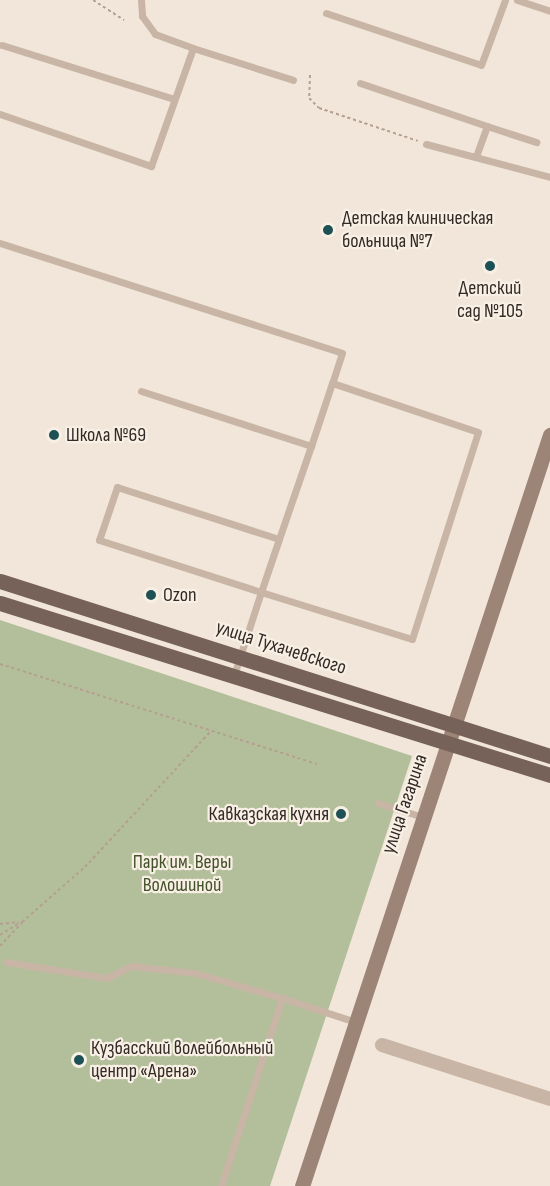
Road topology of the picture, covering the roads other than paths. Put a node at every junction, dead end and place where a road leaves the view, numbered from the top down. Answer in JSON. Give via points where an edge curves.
{"nodes":[{"id":1,"x":141,"y":0,"type":"edge"},
{"id":2,"x":505,"y":0,"type":"edge"},
{"id":3,"x":517,"y":0,"type":"edge"},
{"id":4,"x":550,"y":10,"type":"edge"},
{"id":5,"x":326,"y":13,"type":"dead end"},
{"id":6,"x":2,"y":45,"type":"dead end"},
{"id":7,"x":193,"y":48,"type":"junction"},
{"id":8,"x":293,"y":80,"type":"dead end"},
{"id":9,"x":360,"y":82,"type":"dead end"},
{"id":10,"x":174,"y":99,"type":"junction"},
{"id":11,"x":0,"y":114,"type":"edge"},
{"id":12,"x":487,"y":126,"type":"junction"},
{"id":13,"x":537,"y":142,"type":"dead end"},
{"id":14,"x":426,"y":144,"type":"road end"},
{"id":15,"x":476,"y":157,"type":"junction"},
{"id":16,"x":550,"y":177,"type":"edge"},
{"id":17,"x":0,"y":243,"type":"edge"},
{"id":18,"x":332,"y":383,"type":"junction"},
{"id":19,"x":141,"y":391,"type":"dead end"},
{"id":20,"x":550,"y":435,"type":"edge"},
{"id":21,"x":311,"y":446,"type":"junction"},
{"id":22,"x":279,"y":539,"type":"junction"},
{"id":23,"x":0,"y":581,"type":"edge"},
{"id":24,"x":261,"y":592,"type":"junction"},
{"id":25,"x":0,"y":603,"type":"edge"},
{"id":26,"x":240,"y":657,"type":"junction"},
{"id":27,"x":234,"y":675,"type":"junction"},
{"id":28,"x":454,"y":725,"type":"junction"},
{"id":29,"x":448,"y":742,"type":"junction"},
{"id":30,"x":550,"y":756,"type":"edge"},
{"id":31,"x":550,"y":775,"type":"edge"},
{"id":32,"x":378,"y":803,"type":"dead end"},
{"id":33,"x":423,"y":817,"type":"junction"},
{"id":34,"x":6,"y":962,"type":"dead end"},
{"id":35,"x":282,"y":998,"type":"junction"},
{"id":36,"x":356,"y":1022,"type":"junction"},
{"id":37,"x":382,"y":1045,"type":"dead end"},
{"id":38,"x":550,"y":1099,"type":"edge"},
{"id":39,"x":220,"y":1186,"type":"edge"},
{"id":40,"x":302,"y":1186,"type":"edge"}],
"edges":[{"from":1,"to":7,"type":"lane","via":[[142,16],[155,34]]},
{"from":2,"to":5,"type":"lane","via":[[481,64]]},
{"from":3,"to":4,"type":"lane"},
{"from":6,"to":10,"type":"lane"},
{"from":7,"to":8,"type":"lane"},
{"from":7,"to":10,"type":"lane"},
{"from":9,"to":12,"type":"lane"},
{"from":10,"to":11,"type":"lane","via":[[152,166]]},
{"from":12,"to":13,"type":"lane"},
{"from":12,"to":15,"type":"lane"},
{"from":14,"to":15,"type":"lane"},
{"from":15,"to":16,"type":"lane"},
{"from":17,"to":18,"type":"lane","via":[[342,353]]},
{"from":18,"to":21,"type":"lane"},
{"from":18,"to":24,"type":"lane","via":[[478,432],[412,639]]},
{"from":19,"to":21,"type":"lane"},
{"from":20,"to":28,"type":"street","name":"улица Гагарина"},
{"from":21,"to":22,"type":"lane"},
{"from":22,"to":24,"type":"lane"},
{"from":22,"to":24,"type":"lane","via":[[117,487],[99,540]]},
{"from":23,"to":26,"type":"main road","name":"улица Тухачевского"},
{"from":24,"to":26,"type":"lane"},
{"from":25,"to":27,"type":"main road","name":"улица Тухачевского"},
{"from":26,"to":27,"type":"lane"},
{"from":26,"to":28,"type":"main road","name":"улица Тухачевского"},
{"from":27,"to":29,"type":"main road","name":"улица Тухачевского"},
{"from":28,"to":29,"type":"street","name":"улица Гагарина"},
{"from":28,"to":30,"type":"main road","name":"улица Тухачевского"},
{"from":29,"to":31,"type":"main road","name":"улица Тухачевского"},
{"from":29,"to":33,"type":"street","name":"улица Гагарина"},
{"from":32,"to":33,"type":"lane"},
{"from":33,"to":36,"type":"street","name":"улица Гагарина"},
{"from":34,"to":35,"type":"lane","via":[[107,978],[132,966],[195,973]]},
{"from":35,"to":36,"type":"lane"},
{"from":35,"to":39,"type":"lane"},
{"from":36,"to":40,"type":"street","name":"улица Гагарина"},
{"from":37,"to":38,"type":"street"}]}
